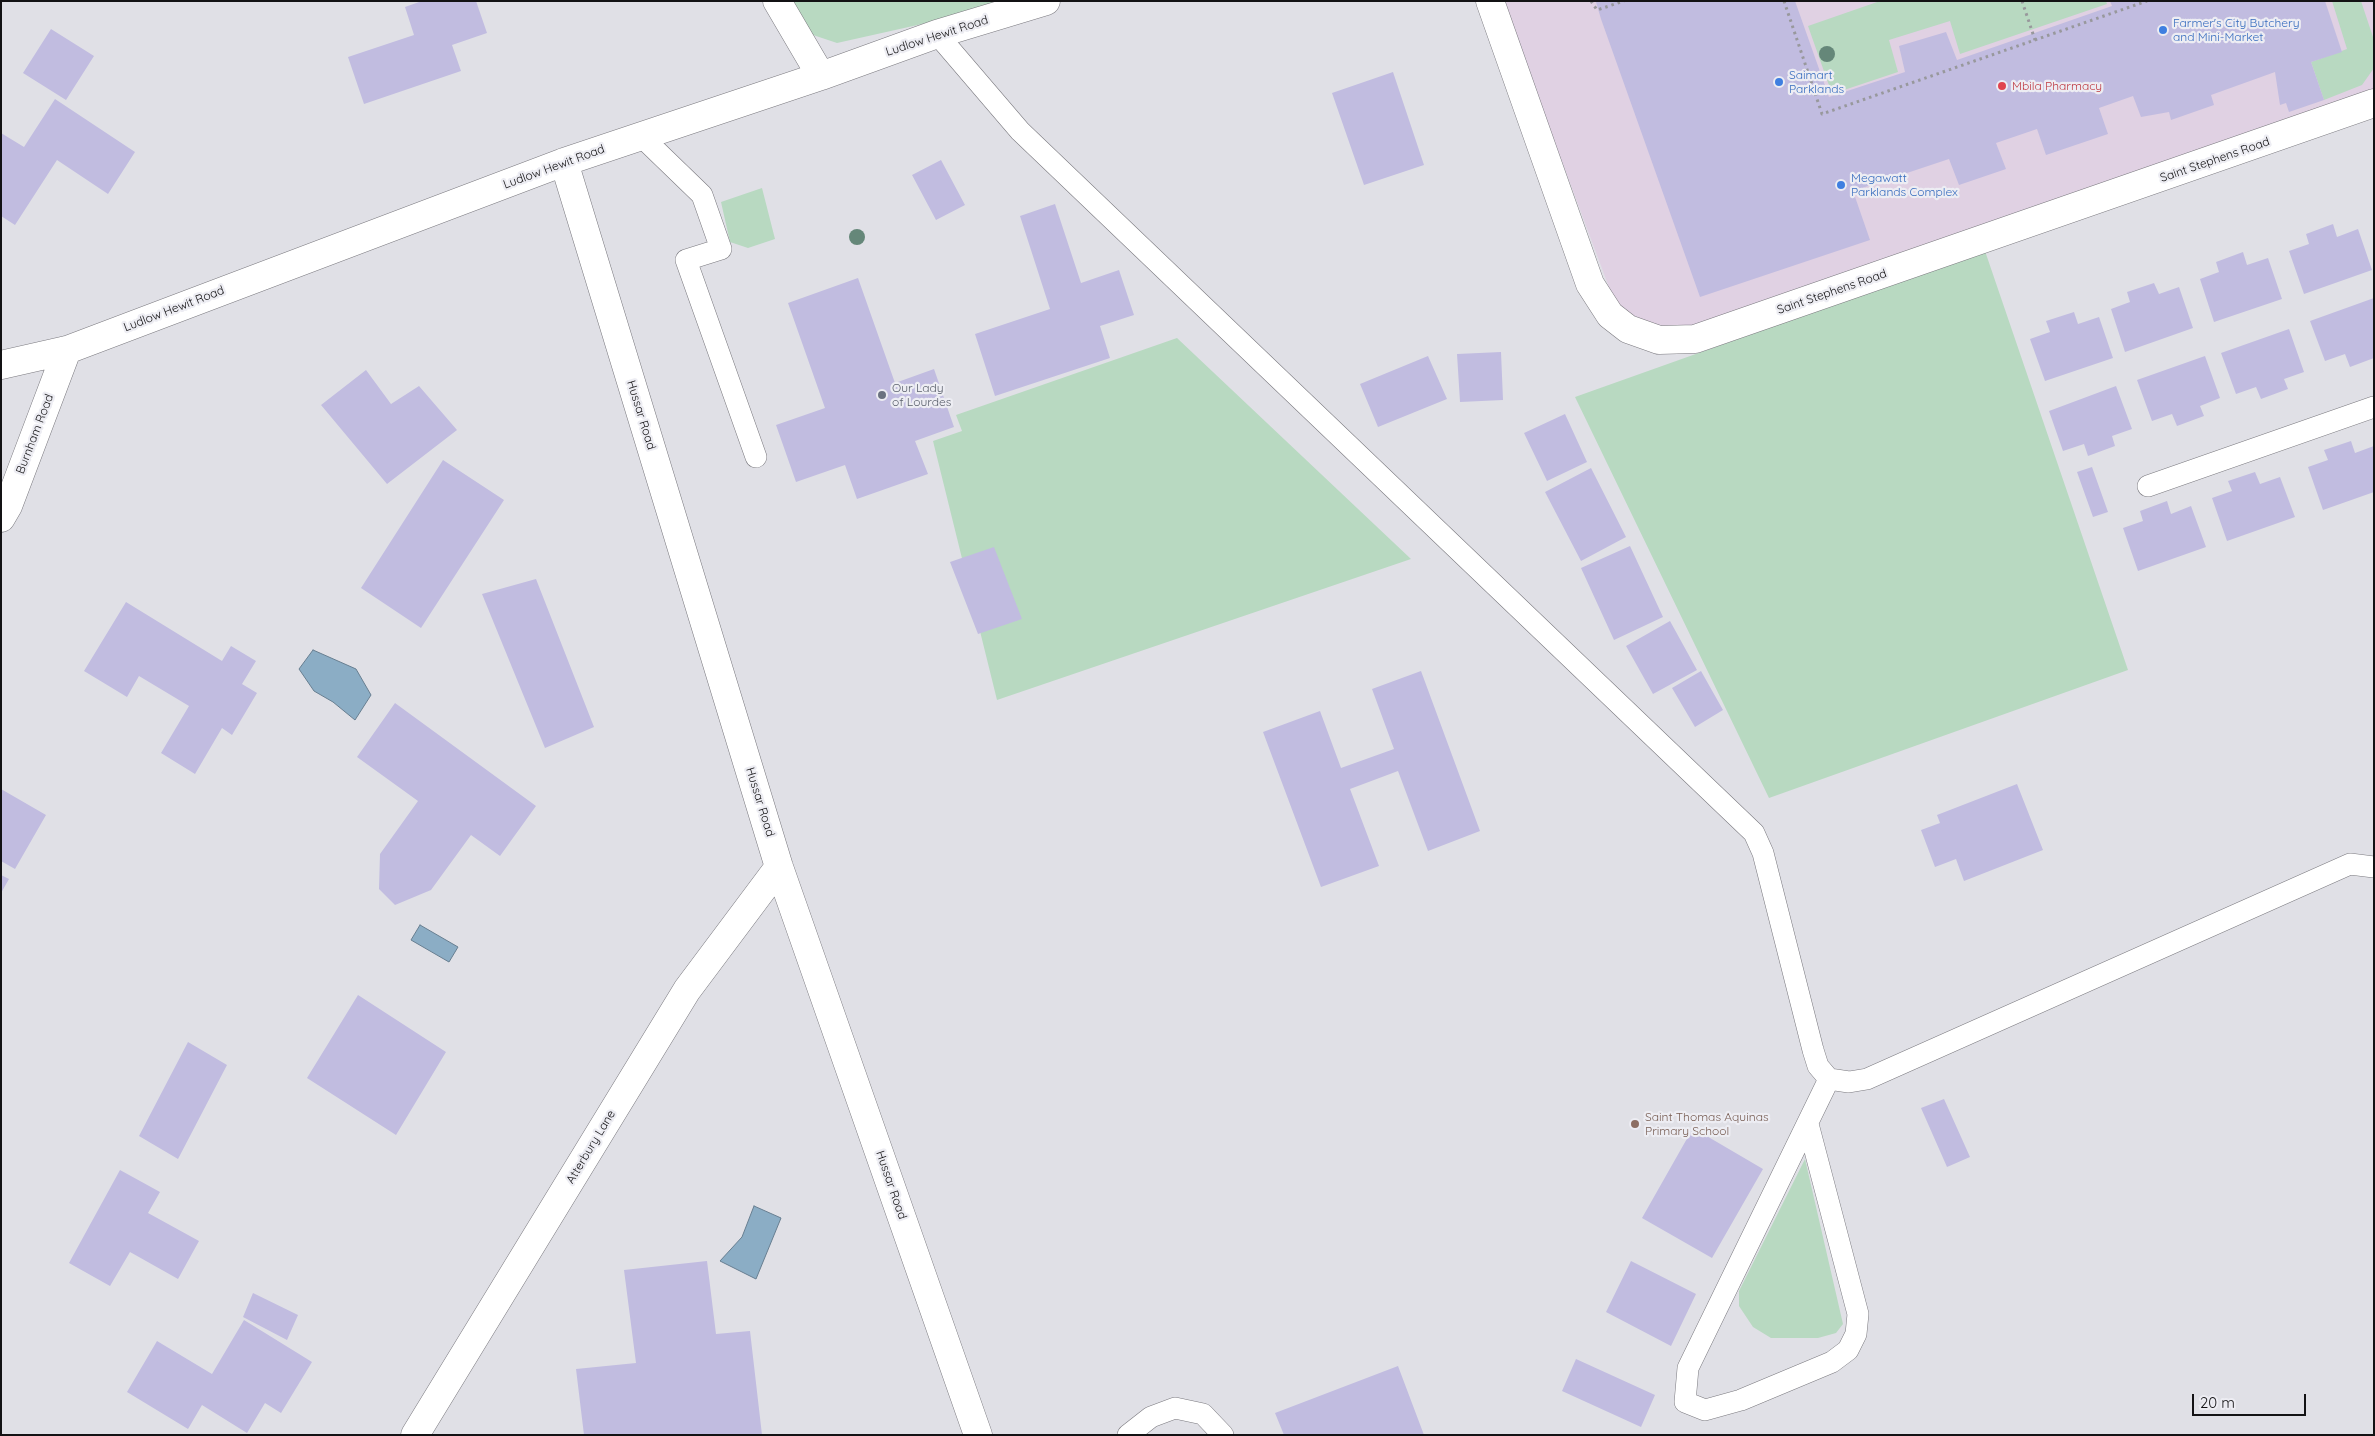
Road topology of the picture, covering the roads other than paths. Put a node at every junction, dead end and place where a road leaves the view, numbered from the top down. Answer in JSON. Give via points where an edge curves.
{"nodes":[{"id":1,"x":777,"y":1,"type":"edge"},
{"id":2,"x":1046,"y":1,"type":"edge"},
{"id":3,"x":1490,"y":1,"type":"edge"},
{"id":4,"x":938,"y":34,"type":"junction"},
{"id":5,"x":821,"y":76,"type":"junction"},
{"id":6,"x":2374,"y":104,"type":"edge"},
{"id":7,"x":641,"y":136,"type":"junction"},
{"id":8,"x":564,"y":162,"type":"junction"},
{"id":9,"x":67,"y":350,"type":"junction"},
{"id":10,"x":1,"y":365,"type":"edge"},
{"id":11,"x":2374,"y":407,"type":"edge"},
{"id":12,"x":756,"y":457,"type":"dead end"},
{"id":13,"x":2148,"y":486,"type":"dead end"},
{"id":14,"x":1,"y":518,"type":"edge"},
{"id":15,"x":779,"y":867,"type":"junction"},
{"id":16,"x":2374,"y":867,"type":"edge"},
{"id":17,"x":1829,"y":1079,"type":"junction"},
{"id":18,"x":1808,"y":1124,"type":"junction"},
{"id":19,"x":415,"y":1435,"type":"edge"},
{"id":20,"x":978,"y":1435,"type":"edge"},
{"id":21,"x":1128,"y":1435,"type":"edge"},
{"id":22,"x":1223,"y":1435,"type":"edge"}],
"edges":[{"from":1,"to":5,"type":"street"},
{"from":2,"to":4,"type":"street","name":"Ludlow Hewit Road"},
{"from":3,"to":6,"type":"street","name":"Saint Stephens Road","via":[[1590,284],[1610,315],[1628,329],[1659,340],[1695,339]]},
{"from":4,"to":5,"type":"street","name":"Ludlow Hewit Road"},
{"from":4,"to":17,"type":"lane","via":[[1020,131],[1754,833],[1763,853],[1812,1050],[1818,1066]]},
{"from":5,"to":7,"type":"street","name":"Ludlow Hewit Road"},
{"from":7,"to":8,"type":"street","name":"Ludlow Hewit Road"},
{"from":7,"to":12,"type":"lane","via":[[702,195],[721,248],[686,260]]},
{"from":8,"to":9,"type":"street","name":"Ludlow Hewit Road"},
{"from":8,"to":15,"type":"street","name":"Hussar Road"},
{"from":9,"to":10,"type":"street","name":"Ludlow Hewit Road"},
{"from":9,"to":14,"type":"street","name":"Burnham Road"},
{"from":11,"to":13,"type":"lane"},
{"from":15,"to":19,"type":"street","name":"Atterbury Lane","via":[[687,990]]},
{"from":15,"to":20,"type":"street","name":"Hussar Road"},
{"from":16,"to":17,"type":"lane","via":[[2350,864],[1866,1079],[1849,1082]]},
{"from":17,"to":18,"type":"lane"},
{"from":18,"to":18,"type":"lane","via":[[1688,1368],[1685,1402],[1705,1410],[1741,1400],[1832,1362],[1848,1350],[1856,1334],[1858,1314]]},
{"from":21,"to":22,"type":"lane","via":[[1150,1417],[1175,1408],[1203,1414]]}]}
